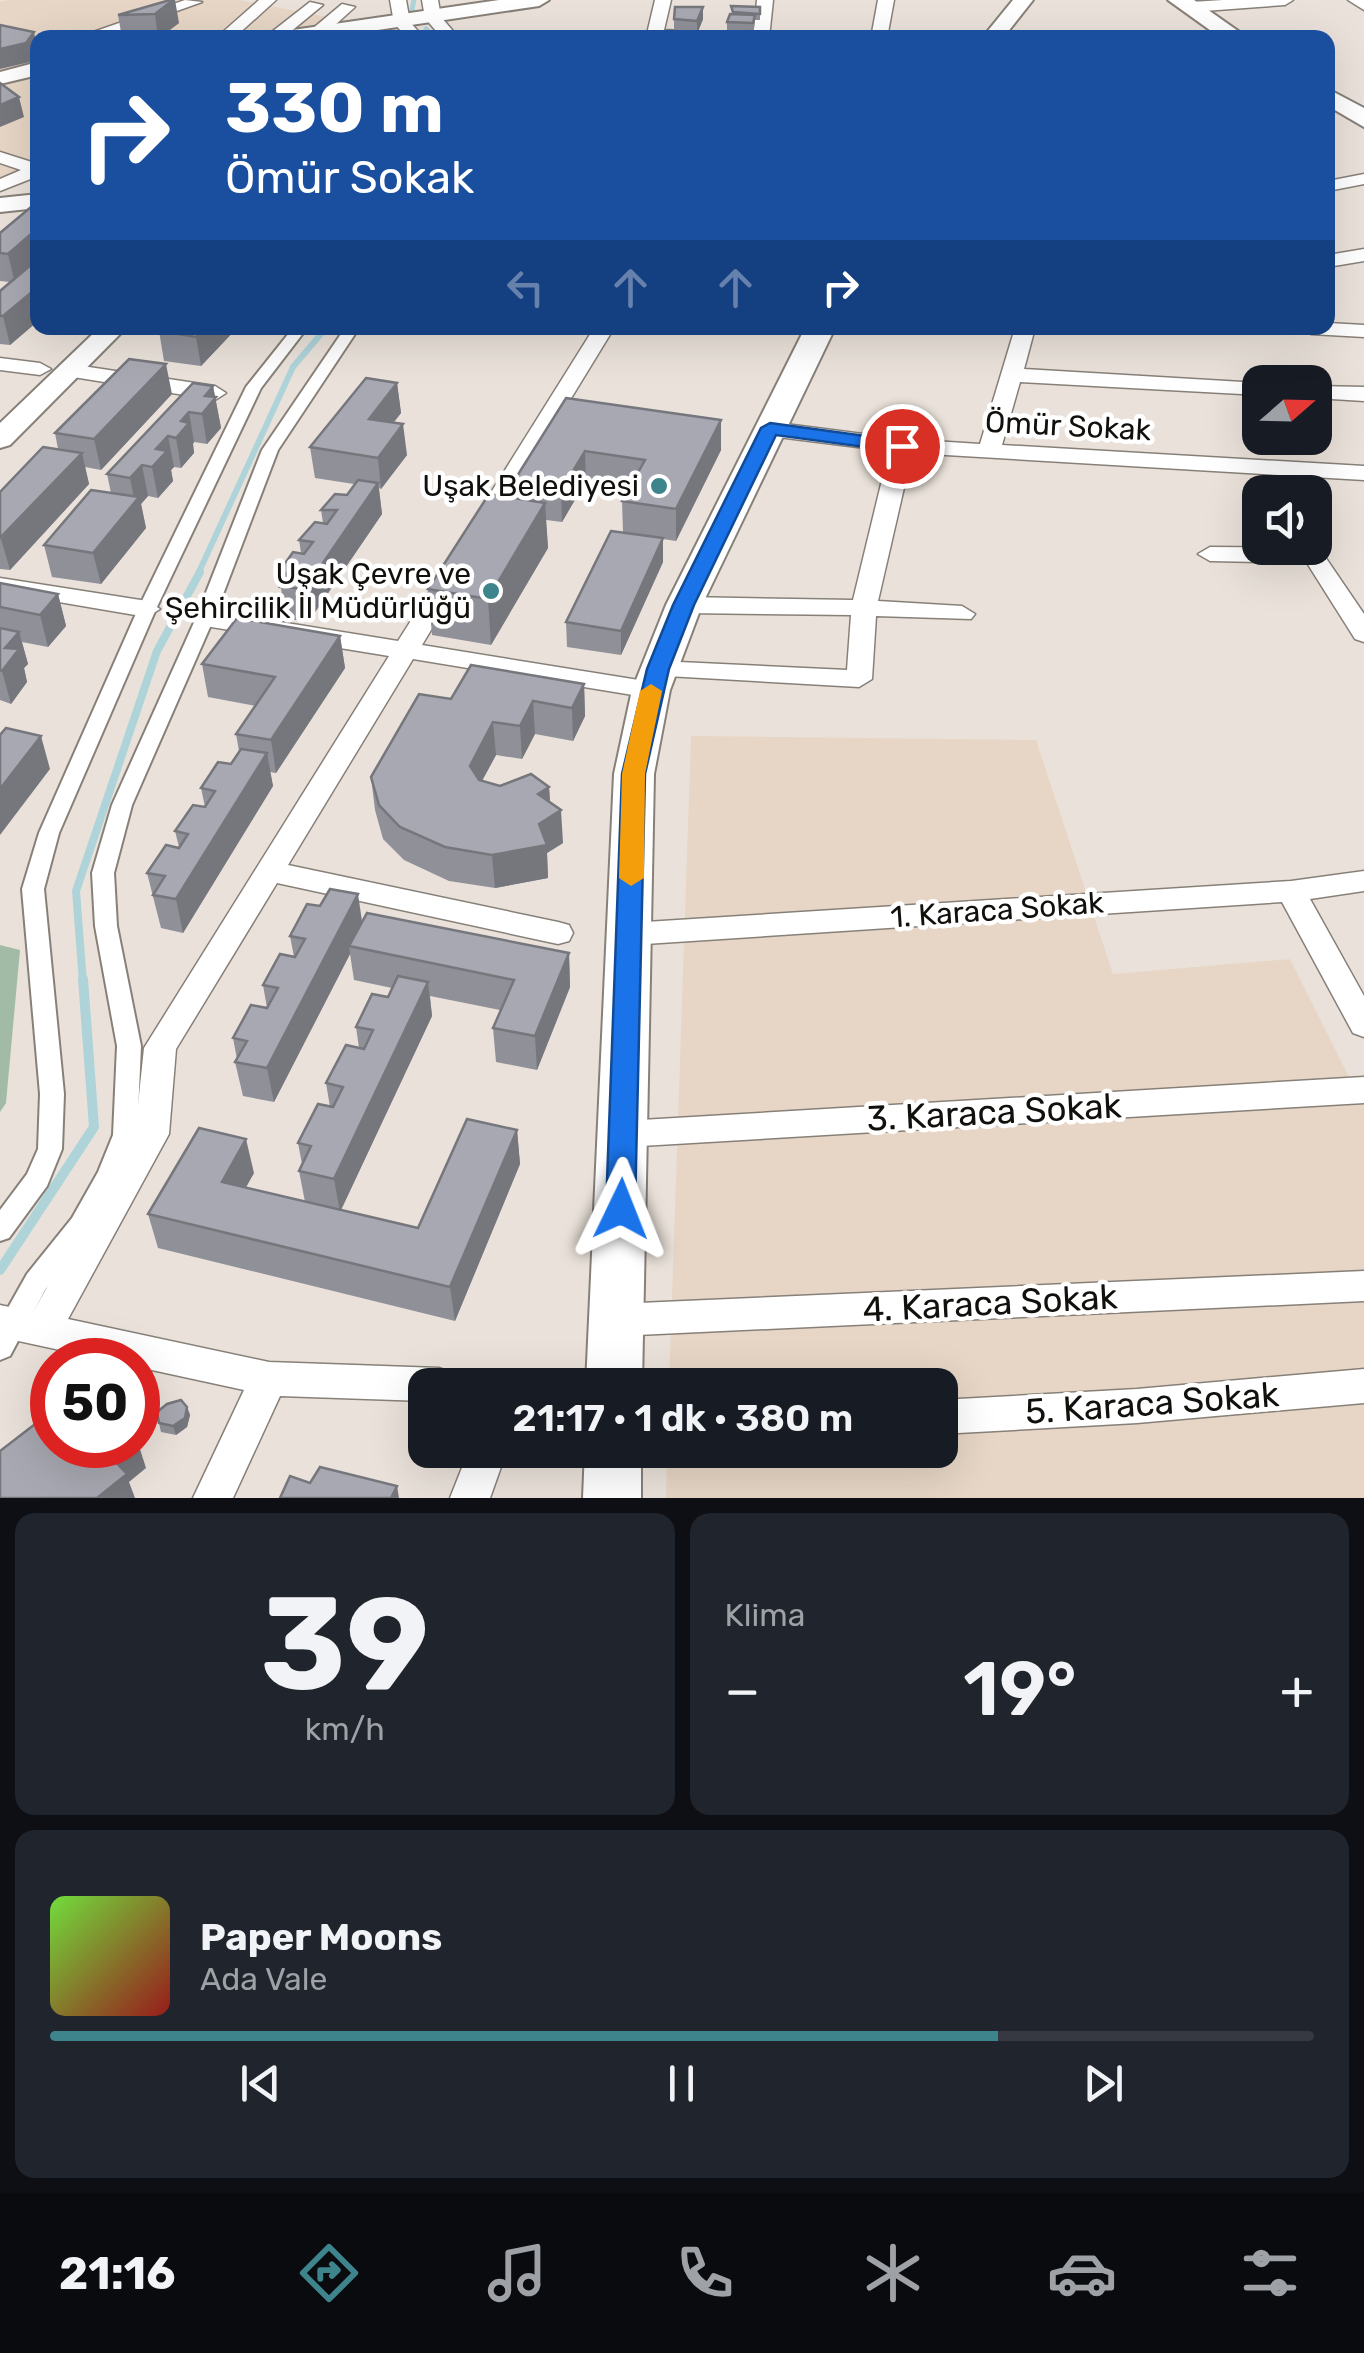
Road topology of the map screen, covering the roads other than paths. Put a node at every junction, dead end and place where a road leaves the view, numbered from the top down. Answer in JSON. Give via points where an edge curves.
{"nodes":[{"id":1,"x":268,"y":0,"type":"edge"},
{"id":2,"x":398,"y":0,"type":"edge"},
{"id":3,"x":539,"y":0,"type":"edge"},
{"id":4,"x":663,"y":0,"type":"edge"},
{"id":5,"x":765,"y":0,"type":"edge"},
{"id":6,"x":886,"y":0,"type":"edge"},
{"id":7,"x":1023,"y":0,"type":"edge"},
{"id":8,"x":1285,"y":0,"type":"edge"},
{"id":9,"x":1356,"y":0,"type":"edge"},
{"id":10,"x":189,"y":1,"type":"edge"},
{"id":11,"x":315,"y":4,"type":"dead end"},
{"id":12,"x":1185,"y":4,"type":"edge"},
{"id":13,"x":1364,"y":4,"type":"edge"},
{"id":14,"x":347,"y":7,"type":"dead end"},
{"id":15,"x":432,"y":9,"type":"edge"},
{"id":16,"x":107,"y":30,"type":"edge"},
{"id":17,"x":233,"y":30,"type":"edge"},
{"id":18,"x":287,"y":30,"type":"edge"},
{"id":19,"x":327,"y":30,"type":"edge"},
{"id":20,"x":409,"y":30,"type":"edge"},
{"id":21,"x":446,"y":30,"type":"edge"},
{"id":22,"x":656,"y":30,"type":"edge"},
{"id":23,"x":761,"y":30,"type":"edge"},
{"id":24,"x":881,"y":30,"type":"edge"},
{"id":25,"x":999,"y":30,"type":"edge"},
{"id":26,"x":1226,"y":30,"type":"edge"},
{"id":27,"x":30,"y":70,"type":"edge"},
{"id":28,"x":0,"y":78,"type":"edge"},
{"id":29,"x":1335,"y":102,"type":"edge"},
{"id":30,"x":1364,"y":119,"type":"edge"},
{"id":31,"x":0,"y":156,"type":"edge"},
{"id":32,"x":30,"y":167,"type":"edge"},
{"id":33,"x":30,"y":173,"type":"edge"},
{"id":34,"x":1364,"y":179,"type":"edge"},
{"id":35,"x":1335,"y":185,"type":"edge"},
{"id":36,"x":0,"y":186,"type":"edge"},
{"id":37,"x":30,"y":201,"type":"edge"},
{"id":38,"x":0,"y":205,"type":"edge"},
{"id":39,"x":1364,"y":256,"type":"edge"},
{"id":40,"x":1335,"y":260,"type":"edge"},
{"id":41,"x":1335,"y":329,"type":"edge"},
{"id":42,"x":1364,"y":330,"type":"edge"},
{"id":43,"x":76,"y":335,"type":"edge"},
{"id":44,"x":106,"y":335,"type":"edge"},
{"id":45,"x":295,"y":335,"type":"edge"},
{"id":46,"x":347,"y":335,"type":"edge"},
{"id":47,"x":600,"y":335,"type":"edge"},
{"id":48,"x":816,"y":335,"type":"edge"},
{"id":49,"x":1023,"y":335,"type":"edge"},
{"id":50,"x":0,"y":364,"type":"edge"},
{"id":51,"x":40,"y":369,"type":"junction"},
{"id":52,"x":69,"y":370,"type":"junction"},
{"id":53,"x":1010,"y":375,"type":"junction"},
{"id":54,"x":1242,"y":388,"type":"edge"},
{"id":55,"x":1332,"y":393,"type":"edge"},
{"id":56,"x":214,"y":394,"type":"edge"},
{"id":57,"x":1364,"y":394,"type":"edge"},
{"id":58,"x":0,"y":409,"type":"edge"},
{"id":59,"x":770,"y":428,"type":"junction"},
{"id":60,"x":0,"y":439,"type":"edge"},
{"id":61,"x":902,"y":446,"type":"junction"},
{"id":62,"x":989,"y":452,"type":"junction"},
{"id":63,"x":1272,"y":468,"type":"junction"},
{"id":64,"x":1276,"y":475,"type":"edge"},
{"id":65,"x":1362,"y":475,"type":"edge"},
{"id":66,"x":1242,"y":553,"type":"edge"},
{"id":67,"x":1210,"y":554,"type":"dead end"},
{"id":68,"x":1323,"y":565,"type":"edge"},
{"id":69,"x":0,"y":585,"type":"edge"},
{"id":70,"x":1352,"y":600,"type":"edge"},
{"id":71,"x":684,"y":605,"type":"junction"},
{"id":72,"x":864,"y":608,"type":"junction"},
{"id":73,"x":147,"y":609,"type":"junction"},
{"id":74,"x":962,"y":614,"type":"dead end"},
{"id":75,"x":204,"y":618,"type":"junction"},
{"id":76,"x":1364,"y":634,"type":"edge"},
{"id":77,"x":406,"y":650,"type":"junction"},
{"id":78,"x":655,"y":679,"type":"junction"},
{"id":79,"x":269,"y":871,"type":"junction"},
{"id":80,"x":1364,"y":881,"type":"edge"},
{"id":81,"x":1290,"y":891,"type":"junction"},
{"id":82,"x":558,"y":932,"type":"dead end"},
{"id":83,"x":630,"y":934,"type":"junction"},
{"id":84,"x":1364,"y":1025,"type":"edge"},
{"id":85,"x":1364,"y":1090,"type":"edge"},
{"id":86,"x":624,"y":1134,"type":"junction"},
{"id":87,"x":0,"y":1230,"type":"edge"},
{"id":88,"x":1364,"y":1286,"type":"edge"},
{"id":89,"x":616,"y":1320,"type":"junction"},
{"id":90,"x":14,"y":1331,"type":"edge"},
{"id":91,"x":615,"y":1368,"type":"edge"},
{"id":92,"x":269,"y":1379,"type":"junction"},
{"id":93,"x":408,"y":1384,"type":"edge"},
{"id":94,"x":1364,"y":1386,"type":"edge"},
{"id":95,"x":958,"y":1416,"type":"edge"},
{"id":96,"x":481,"y":1468,"type":"edge"},
{"id":97,"x":613,"y":1468,"type":"edge"},
{"id":98,"x":212,"y":1498,"type":"edge"},
{"id":99,"x":470,"y":1498,"type":"edge"},
{"id":100,"x":612,"y":1498,"type":"edge"}],
"edges":[{"from":1,"to":17,"type":"street"},
{"from":2,"to":20,"type":"street"},
{"from":3,"to":15,"type":"street"},
{"from":4,"to":22,"type":"street"},
{"from":5,"to":23,"type":"street"},
{"from":6,"to":24,"type":"street"},
{"from":7,"to":25,"type":"street"},
{"from":8,"to":12,"type":"street"},
{"from":9,"to":13,"type":"street"},
{"from":10,"to":16,"type":"street"},
{"from":11,"to":18,"type":"street"},
{"from":12,"to":26,"type":"main road"},
{"from":14,"to":19,"type":"street"},
{"from":15,"to":20,"type":"street"},
{"from":15,"to":21,"type":"street"},
{"from":27,"to":28,"type":"street"},
{"from":29,"to":30,"type":"main road"},
{"from":31,"to":32,"type":"street"},
{"from":33,"to":36,"type":"street"},
{"from":34,"to":35,"type":"street"},
{"from":37,"to":38,"type":"street"},
{"from":39,"to":40,"type":"street"},
{"from":41,"to":42,"type":"street"},
{"from":43,"to":51,"type":"street"},
{"from":44,"to":52,"type":"street"},
{"from":45,"to":73,"type":"street","via":[[254,388]]},
{"from":46,"to":75,"type":"street","via":[[270,450]]},
{"from":47,"to":77,"type":"street"},
{"from":48,"to":59,"type":"main road"},
{"from":49,"to":53,"type":"street"},
{"from":50,"to":51,"type":"street"},
{"from":51,"to":58,"type":"street"},
{"from":52,"to":56,"type":"street"},
{"from":52,"to":60,"type":"street"},
{"from":53,"to":54,"type":"street"},
{"from":53,"to":62,"type":"street"},
{"from":55,"to":57,"type":"street"},
{"from":59,"to":61,"type":"street","name":"Ömür Sokak"},
{"from":59,"to":71,"type":"main road"},
{"from":61,"to":62,"type":"street","name":"Ömür Sokak"},
{"from":61,"to":72,"type":"street"},
{"from":62,"to":63,"type":"street","name":"Ömür Sokak"},
{"from":63,"to":64,"type":"street"},
{"from":63,"to":65,"type":"street","name":"Ömür Sokak"},
{"from":66,"to":67,"type":"street"},
{"from":68,"to":70,"type":"street"},
{"from":69,"to":73,"type":"street"},
{"from":70,"to":76,"type":"street"},
{"from":71,"to":72,"type":"street"},
{"from":71,"to":78,"type":"main road"},
{"from":72,"to":74,"type":"street"},
{"from":72,"to":78,"type":"street","via":[[859,679]]},
{"from":73,"to":87,"type":"street","via":[[48,832],[33,889],[52,1094],[50,1149],[38,1179]]},
{"from":75,"to":77,"type":"street"},
{"from":75,"to":90,"type":"street","via":[[122,805],[104,873],[106,926],[128,1046],[125,1136],[110,1174],[36,1282]]},
{"from":77,"to":78,"type":"street"},
{"from":77,"to":79,"type":"street"},
{"from":78,"to":83,"type":"main road","via":[[634,774]]},
{"from":79,"to":82,"type":"street"},
{"from":79,"to":90,"type":"street","via":[[160,1048],[152,1134]]},
{"from":80,"to":81,"type":"street","name":"1. Karaca Sokak"},
{"from":81,"to":83,"type":"street","name":"1. Karaca Sokak"},
{"from":81,"to":84,"type":"street"},
{"from":83,"to":86,"type":"main road"},
{"from":85,"to":86,"type":"street","name":"3. Karaca Sokak"},
{"from":86,"to":89,"type":"main road"},
{"from":88,"to":89,"type":"street","name":"4. Karaca Sokak"},
{"from":89,"to":91,"type":"main road"},
{"from":90,"to":92,"type":"street"},
{"from":92,"to":93,"type":"street"},
{"from":92,"to":98,"type":"street"},
{"from":94,"to":95,"type":"street","name":"5. Karaca Sokak"},
{"from":96,"to":99,"type":"street"},
{"from":97,"to":100,"type":"main road"}]}
